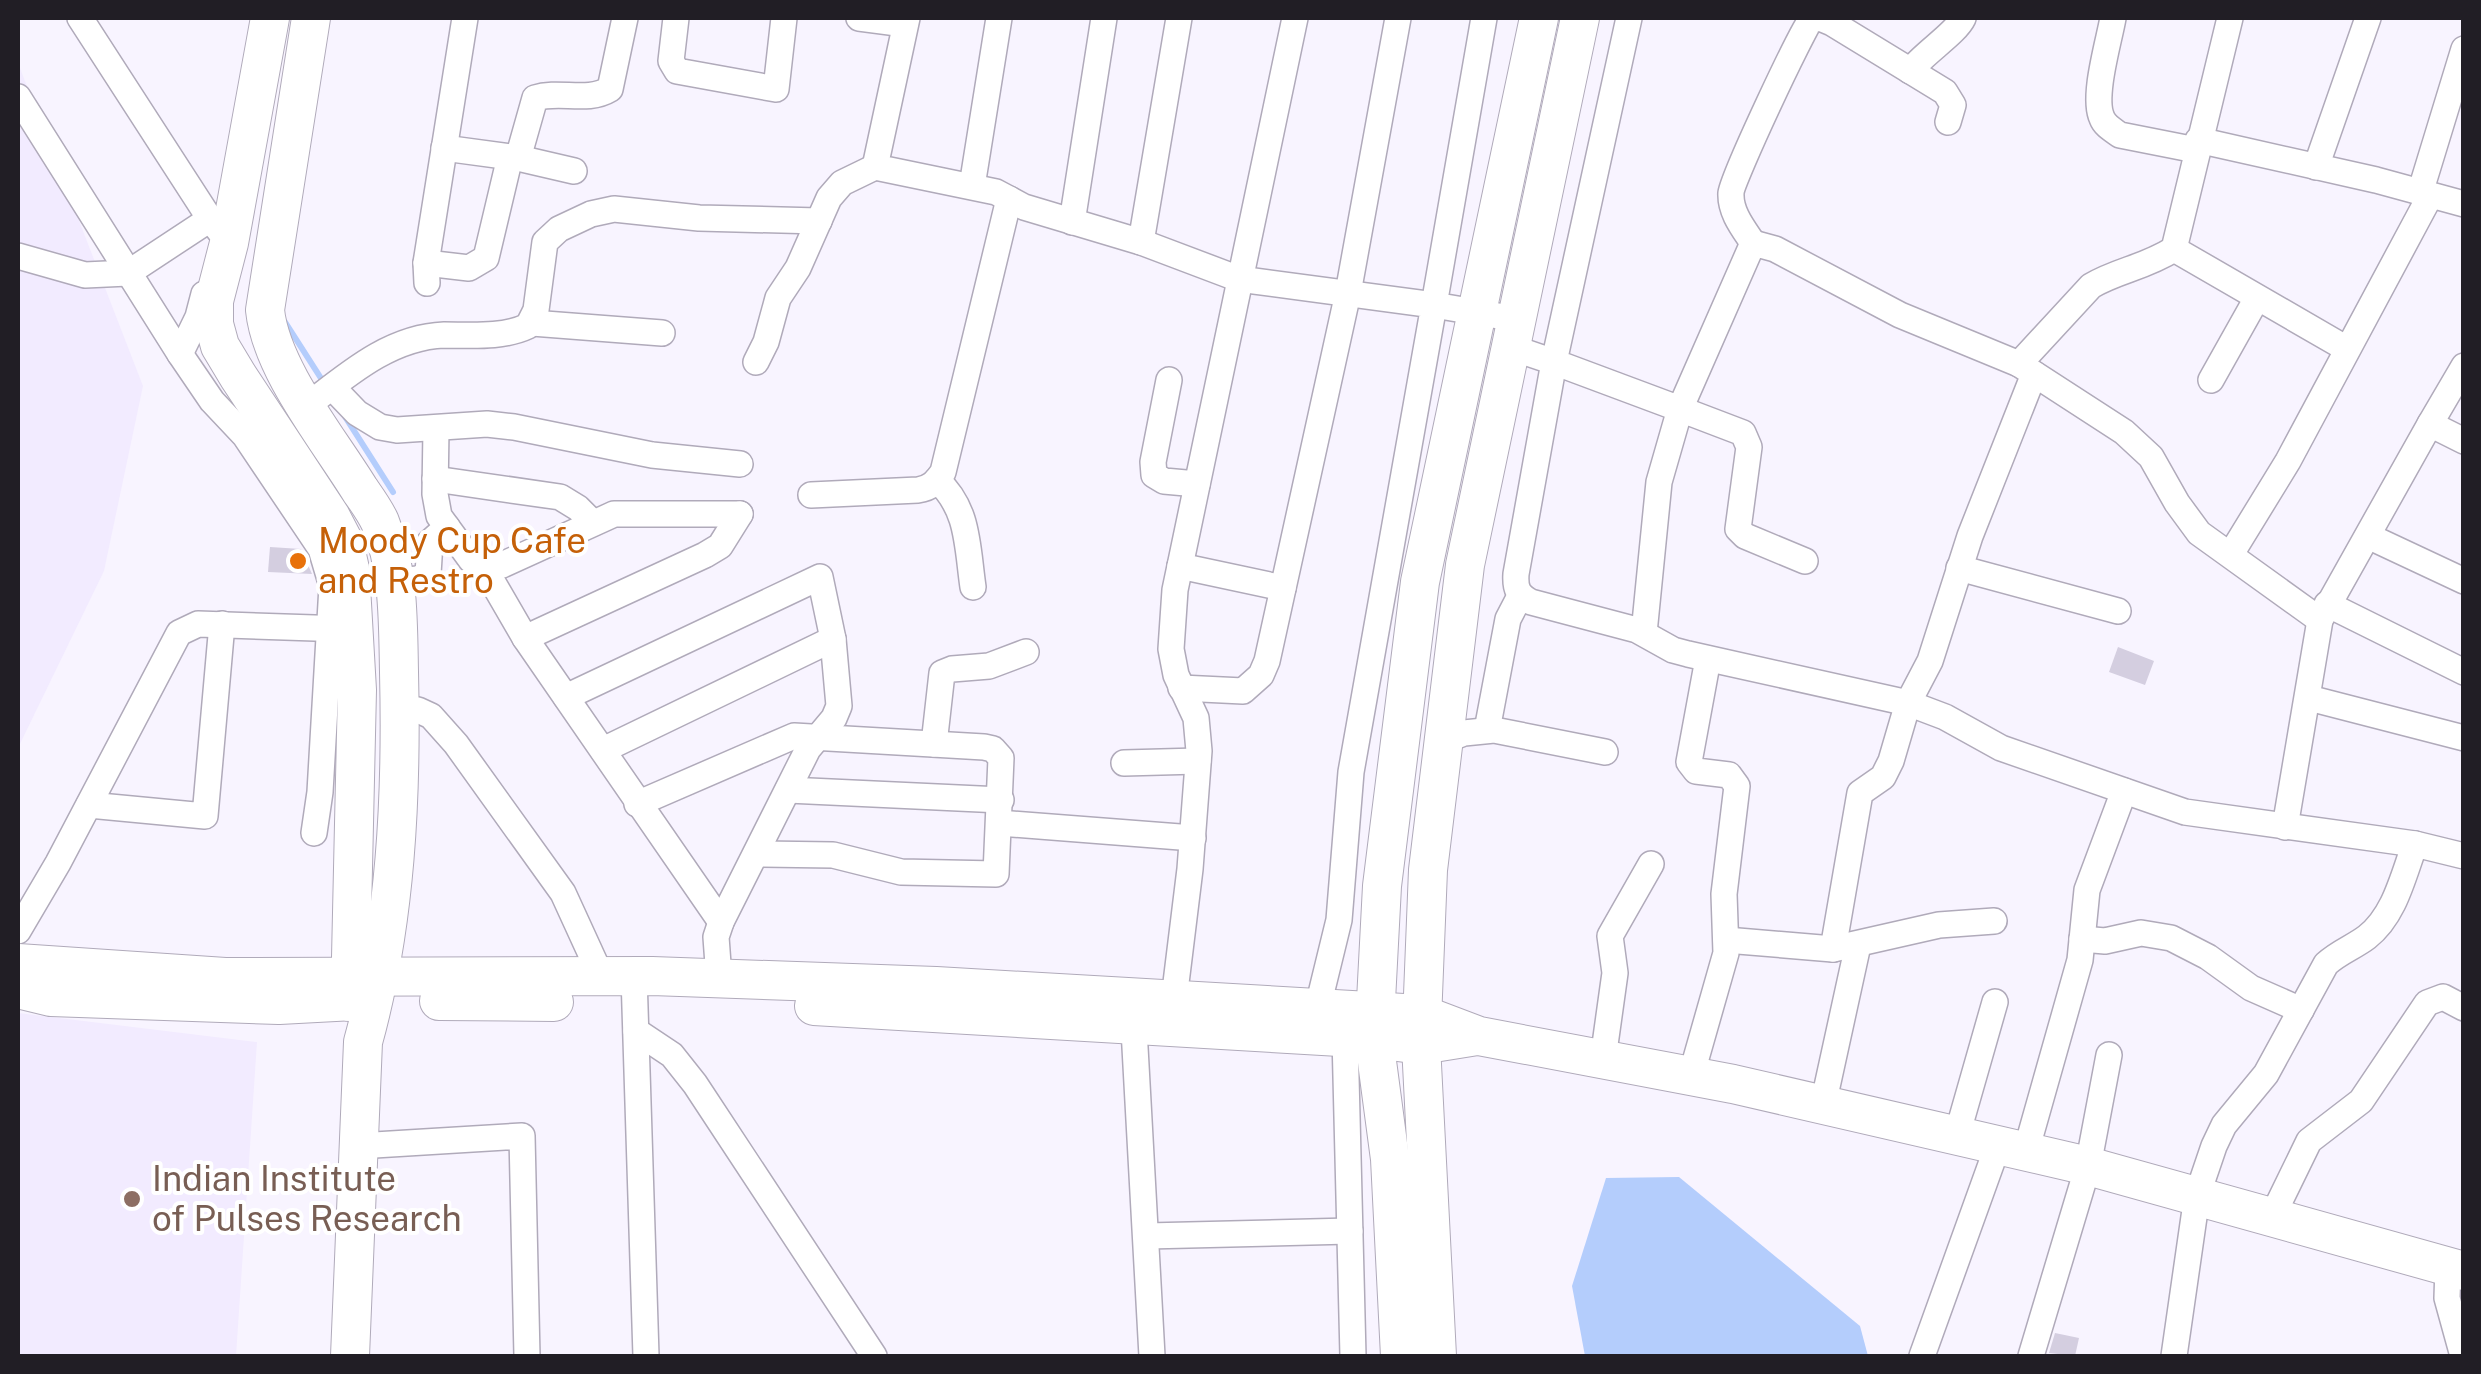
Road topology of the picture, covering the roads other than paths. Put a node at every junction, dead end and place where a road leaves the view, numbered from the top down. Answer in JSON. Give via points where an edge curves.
{"nodes":[{"id":1,"x":80,"y":18,"type":"edge"},
{"id":2,"x":254,"y":18,"type":"edge"},
{"id":3,"x":270,"y":18,"type":"edge"},
{"id":4,"x":310,"y":18,"type":"edge"},
{"id":5,"x":465,"y":18,"type":"edge"},
{"id":6,"x":625,"y":18,"type":"edge"},
{"id":7,"x":676,"y":18,"type":"edge"},
{"id":8,"x":784,"y":18,"type":"edge"},
{"id":9,"x":859,"y":18,"type":"edge"},
{"id":10,"x":999,"y":18,"type":"edge"},
{"id":11,"x":1104,"y":18,"type":"edge"},
{"id":12,"x":1179,"y":18,"type":"edge"},
{"id":13,"x":1295,"y":18,"type":"edge"},
{"id":14,"x":1398,"y":18,"type":"edge"},
{"id":15,"x":1538,"y":18,"type":"edge"},
{"id":16,"x":1580,"y":18,"type":"edge"},
{"id":17,"x":1629,"y":18,"type":"edge"},
{"id":18,"x":1963,"y":18,"type":"edge"},
{"id":19,"x":2113,"y":18,"type":"edge"},
{"id":20,"x":2230,"y":18,"type":"edge"},
{"id":21,"x":2368,"y":18,"type":"edge"},
{"id":22,"x":1476,"y":19,"type":"edge"},
{"id":23,"x":906,"y":21,"type":"edge"},
{"id":24,"x":2464,"y":49,"type":"edge"},
{"id":25,"x":1910,"y":71,"type":"junction"},
{"id":26,"x":18,"y":97,"type":"edge"},
{"id":27,"x":1948,"y":122,"type":"dead end"},
{"id":28,"x":2197,"y":145,"type":"junction"},
{"id":29,"x":444,"y":148,"type":"junction"},
{"id":30,"x":514,"y":158,"type":"junction"},
{"id":31,"x":2316,"y":167,"type":"junction"},
{"id":32,"x":875,"y":168,"type":"junction"},
{"id":33,"x":574,"y":170,"type":"dead end"},
{"id":34,"x":972,"y":186,"type":"junction"},
{"id":35,"x":2425,"y":194,"type":"junction"},
{"id":36,"x":1009,"y":199,"type":"junction"},
{"id":37,"x":2464,"y":204,"type":"edge"},
{"id":38,"x":819,"y":221,"type":"junction"},
{"id":39,"x":1072,"y":222,"type":"junction"},
{"id":40,"x":218,"y":230,"type":"junction"},
{"id":41,"x":1141,"y":242,"type":"junction"},
{"id":42,"x":1753,"y":242,"type":"junction"},
{"id":43,"x":2174,"y":249,"type":"junction"},
{"id":44,"x":18,"y":256,"type":"edge"},
{"id":45,"x":128,"y":273,"type":"junction"},
{"id":46,"x":1240,"y":279,"type":"junction"},
{"id":47,"x":1348,"y":293,"type":"junction"},
{"id":48,"x":2257,"y":298,"type":"junction"},
{"id":49,"x":1434,"y":305,"type":"junction"},
{"id":50,"x":1476,"y":311,"type":"junction"},
{"id":51,"x":532,"y":323,"type":"junction"},
{"id":52,"x":1513,"y":333,"type":"junction"},
{"id":53,"x":662,"y":334,"type":"dead end"},
{"id":54,"x":2347,"y":350,"type":"junction"},
{"id":55,"x":180,"y":354,"type":"junction"},
{"id":56,"x":756,"y":362,"type":"dead end"},
{"id":57,"x":1554,"y":362,"type":"junction"},
{"id":58,"x":2464,"y":366,"type":"edge"},
{"id":59,"x":2027,"y":369,"type":"junction"},
{"id":60,"x":1169,"y":380,"type":"dead end"},
{"id":61,"x":2211,"y":380,"type":"dead end"},
{"id":62,"x":320,"y":396,"type":"junction"},
{"id":63,"x":1680,"y":409,"type":"junction"},
{"id":64,"x":2430,"y":424,"type":"junction"},
{"id":65,"x":436,"y":429,"type":"junction"},
{"id":66,"x":2464,"y":441,"type":"edge"},
{"id":67,"x":740,"y":464,"type":"dead end"},
{"id":68,"x":435,"y":479,"type":"junction"},
{"id":69,"x":937,"y":480,"type":"junction"},
{"id":70,"x":1197,"y":484,"type":"junction"},
{"id":71,"x":811,"y":495,"type":"dead end"},
{"id":72,"x":593,"y":523,"type":"junction"},
{"id":73,"x":447,"y":527,"type":"junction"},
{"id":74,"x":2368,"y":536,"type":"junction"},
{"id":75,"x":2231,"y":554,"type":"junction"},
{"id":76,"x":1805,"y":561,"type":"dead end"},
{"id":77,"x":1180,"y":566,"type":"junction"},
{"id":78,"x":1959,"y":568,"type":"junction"},
{"id":79,"x":485,"y":569,"type":"junction"},
{"id":80,"x":395,"y":581,"type":"junction"},
{"id":81,"x":2464,"y":582,"type":"edge"},
{"id":82,"x":973,"y":586,"type":"dead end"},
{"id":83,"x":1283,"y":588,"type":"junction"},
{"id":84,"x":1520,"y":596,"type":"junction"},
{"id":85,"x":2118,"y":610,"type":"dead end"},
{"id":86,"x":2324,"y":612,"type":"junction"},
{"id":87,"x":222,"y":624,"type":"junction"},
{"id":88,"x":343,"y":629,"type":"junction"},
{"id":89,"x":1644,"y":632,"type":"junction"},
{"id":90,"x":525,"y":638,"type":"junction"},
{"id":91,"x":833,"y":639,"type":"junction"},
{"id":92,"x":1026,"y":652,"type":"dead end"},
{"id":93,"x":1708,"y":659,"type":"junction"},
{"id":94,"x":2464,"y":672,"type":"edge"},
{"id":95,"x":1181,"y":688,"type":"junction"},
{"id":96,"x":566,"y":697,"type":"junction"},
{"id":97,"x":2309,"y":698,"type":"junction"},
{"id":98,"x":1908,"y":703,"type":"junction"},
{"id":99,"x":400,"y":707,"type":"junction"},
{"id":100,"x":1487,"y":730,"type":"junction"},
{"id":101,"x":816,"y":738,"type":"junction"},
{"id":102,"x":2464,"y":738,"type":"edge"},
{"id":103,"x":1443,"y":741,"type":"junction"},
{"id":104,"x":934,"y":744,"type":"junction"},
{"id":105,"x":603,"y":750,"type":"junction"},
{"id":106,"x":1604,"y":752,"type":"dead end"},
{"id":107,"x":1198,"y":761,"type":"junction"},
{"id":108,"x":1124,"y":763,"type":"dead end"},
{"id":109,"x":788,"y":790,"type":"junction"},
{"id":110,"x":2124,"y":791,"type":"junction"},
{"id":111,"x":637,"y":804,"type":"junction"},
{"id":112,"x":89,"y":805,"type":"junction"},
{"id":113,"x":1000,"y":812,"type":"junction"},
{"id":114,"x":2285,"y":827,"type":"junction"},
{"id":115,"x":314,"y":834,"type":"dead end"},
{"id":116,"x":1193,"y":838,"type":"junction"},
{"id":117,"x":2415,"y":844,"type":"junction"},
{"id":118,"x":756,"y":854,"type":"junction"},
{"id":119,"x":2464,"y":856,"type":"edge"},
{"id":120,"x":1651,"y":864,"type":"dead end"},
{"id":121,"x":1994,"y":921,"type":"dead end"},
{"id":122,"x":720,"y":922,"type":"junction"},
{"id":123,"x":18,"y":932,"type":"edge"},
{"id":124,"x":2082,"y":939,"type":"junction"},
{"id":125,"x":1726,"y":940,"type":"junction"},
{"id":126,"x":1846,"y":947,"type":"junction"},
{"id":127,"x":18,"y":963,"type":"edge"},
{"id":128,"x":719,"y":978,"type":"junction"},
{"id":129,"x":18,"y":989,"type":"edge"},
{"id":130,"x":363,"y":989,"type":"junction"},
{"id":131,"x":626,"y":996,"type":"junction"},
{"id":132,"x":1174,"y":998,"type":"junction"},
{"id":133,"x":1995,"y":1002,"type":"dead end"},
{"id":134,"x":1318,"y":1006,"type":"junction"},
{"id":135,"x":2464,"y":1008,"type":"edge"},
{"id":136,"x":2300,"y":1010,"type":"junction"},
{"id":137,"x":1133,"y":1011,"type":"junction"},
{"id":138,"x":1365,"y":1029,"type":"junction"},
{"id":139,"x":1421,"y":1030,"type":"junction"},
{"id":140,"x":2109,"y":1055,"type":"dead end"},
{"id":141,"x":1603,"y":1059,"type":"junction"},
{"id":142,"x":1691,"y":1076,"type":"junction"},
{"id":143,"x":1823,"y":1104,"type":"junction"},
{"id":144,"x":1957,"y":1135,"type":"junction"},
{"id":145,"x":358,"y":1146,"type":"junction"},
{"id":146,"x":2012,"y":1148,"type":"junction"},
{"id":147,"x":2088,"y":1166,"type":"junction"},
{"id":148,"x":2197,"y":1196,"type":"junction"},
{"id":149,"x":2272,"y":1217,"type":"junction"},
{"id":150,"x":1350,"y":1231,"type":"junction"},
{"id":151,"x":1147,"y":1236,"type":"junction"},
{"id":152,"x":2456,"y":1269,"type":"edge"},
{"id":153,"x":350,"y":1356,"type":"edge"},
{"id":154,"x":528,"y":1356,"type":"edge"},
{"id":155,"x":646,"y":1356,"type":"edge"},
{"id":156,"x":874,"y":1356,"type":"edge"},
{"id":157,"x":1152,"y":1356,"type":"edge"},
{"id":158,"x":1353,"y":1356,"type":"edge"},
{"id":159,"x":1400,"y":1356,"type":"edge"},
{"id":160,"x":1437,"y":1356,"type":"edge"},
{"id":161,"x":1922,"y":1356,"type":"edge"},
{"id":162,"x":2031,"y":1356,"type":"edge"},
{"id":163,"x":2174,"y":1356,"type":"edge"},
{"id":164,"x":2463,"y":1356,"type":"edge"}],
"edges":[{"from":1,"to":40,"type":"street"},
{"from":2,"to":40,"type":"street"},
{"from":3,"to":40,"type":"street"},
{"from":4,"to":62,"type":"street","via":[[265,310],[273,349]]},
{"from":5,"to":29,"type":"street"},
{"from":6,"to":30,"type":"street","via":[[610,89],[536,98]]},
{"from":7,"to":8,"type":"street","via":[[671,61],[677,71],[776,89]]},
{"from":9,"to":23,"type":"street"},
{"from":10,"to":34,"type":"street"},
{"from":11,"to":39,"type":"street"},
{"from":12,"to":41,"type":"street"},
{"from":13,"to":46,"type":"street"},
{"from":14,"to":47,"type":"street"},
{"from":15,"to":50,"type":"street"},
{"from":16,"to":52,"type":"street"},
{"from":17,"to":57,"type":"street"},
{"from":18,"to":25,"type":"street"},
{"from":19,"to":28,"type":"street","via":[[2102,118],[2120,134]]},
{"from":20,"to":28,"type":"street"},
{"from":21,"to":31,"type":"street"},
{"from":22,"to":49,"type":"street"},
{"from":23,"to":32,"type":"street"},
{"from":24,"to":35,"type":"street"},
{"from":25,"to":27,"type":"street","via":[[1951,98]]},
{"from":25,"to":42,"type":"street","via":[[1832,23],[1820,18],[1805,26],[1731,192],[1735,215]]},
{"from":26,"to":45,"type":"street"},
{"from":28,"to":31,"type":"street"},
{"from":28,"to":43,"type":"street"},
{"from":29,"to":30,"type":"street"},
{"from":29,"to":30,"type":"street","via":[[426,273],[469,268],[486,258]]},
{"from":30,"to":33,"type":"street"},
{"from":31,"to":35,"type":"street"},
{"from":32,"to":34,"type":"street"},
{"from":32,"to":38,"type":"street","via":[[834,190]]},
{"from":34,"to":36,"type":"street"},
{"from":35,"to":37,"type":"street"},
{"from":35,"to":54,"type":"street"},
{"from":36,"to":39,"type":"street"},
{"from":36,"to":69,"type":"street"},
{"from":38,"to":51,"type":"street","via":[[614,209],[591,214],[545,242]]},
{"from":38,"to":56,"type":"street","via":[[778,298]]},
{"from":39,"to":41,"type":"street"},
{"from":40,"to":45,"type":"street"},
{"from":40,"to":55,"type":"street","via":[[198,317]]},
{"from":40,"to":88,"type":"street","via":[[214,324],[220,346],[344,542],[350,570]]},
{"from":41,"to":46,"type":"street"},
{"from":42,"to":59,"type":"street"},
{"from":42,"to":63,"type":"street"},
{"from":43,"to":48,"type":"street"},
{"from":43,"to":59,"type":"street","via":[[2091,286]]},
{"from":44,"to":45,"type":"street","via":[[85,275]]},
{"from":45,"to":55,"type":"street"},
{"from":46,"to":47,"type":"street"},
{"from":46,"to":70,"type":"street"},
{"from":47,"to":49,"type":"street"},
{"from":47,"to":83,"type":"street"},
{"from":48,"to":54,"type":"street"},
{"from":48,"to":61,"type":"street"},
{"from":49,"to":50,"type":"street"},
{"from":49,"to":134,"type":"street","via":[[1351,772],[1339,920]]},
{"from":50,"to":52,"type":"street"},
{"from":50,"to":138,"type":"street","via":[[1420,582]]},
{"from":51,"to":53,"type":"street"},
{"from":51,"to":62,"type":"street","via":[[511,332],[412,343],[373,357]]},
{"from":52,"to":57,"type":"street"},
{"from":52,"to":103,"type":"street","via":[[1466,565]]},
{"from":54,"to":75,"type":"street"},
{"from":55,"to":88,"type":"street","via":[[246,436],[321,549]]},
{"from":57,"to":63,"type":"street"},
{"from":57,"to":84,"type":"street","via":[[1516,574]]},
{"from":58,"to":64,"type":"street"},
{"from":59,"to":75,"type":"street","via":[[2138,444],[2190,522]]},
{"from":59,"to":78,"type":"street"},
{"from":60,"to":70,"type":"street","via":[[1154,475]]},
{"from":62,"to":65,"type":"street","via":[[380,426]]},
{"from":62,"to":80,"type":"street","via":[[380,520]]},
{"from":63,"to":76,"type":"street","via":[[1743,433],[1748,447],[1738,529]]},
{"from":63,"to":89,"type":"street","via":[[1659,482]]},
{"from":64,"to":66,"type":"street"},
{"from":64,"to":74,"type":"street"},
{"from":65,"to":67,"type":"street","via":[[514,427]]},
{"from":65,"to":68,"type":"street"},
{"from":68,"to":72,"type":"street","via":[[560,497]]},
{"from":68,"to":73,"type":"street","via":[[436,505]]},
{"from":69,"to":71,"type":"street","via":[[918,490]]},
{"from":69,"to":82,"type":"street","via":[[960,508]]},
{"from":70,"to":77,"type":"street"},
{"from":72,"to":79,"type":"street"},
{"from":72,"to":90,"type":"street","via":[[625,513],[740,514],[720,546],[705,555]]},
{"from":73,"to":79,"type":"street"},
{"from":73,"to":80,"type":"street","via":[[430,542],[428,574]]},
{"from":74,"to":81,"type":"street"},
{"from":74,"to":86,"type":"street"},
{"from":75,"to":86,"type":"street"},
{"from":77,"to":83,"type":"street"},
{"from":77,"to":95,"type":"street","via":[[1171,649]]},
{"from":78,"to":85,"type":"street"},
{"from":78,"to":98,"type":"street","via":[[1930,661]]},
{"from":79,"to":90,"type":"street"},
{"from":80,"to":99,"type":"street"},
{"from":83,"to":95,"type":"street","via":[[1268,661],[1254,684],[1233,692]]},
{"from":84,"to":89,"type":"street"},
{"from":84,"to":100,"type":"street","via":[[1508,619]]},
{"from":86,"to":94,"type":"street"},
{"from":86,"to":97,"type":"street"},
{"from":87,"to":88,"type":"street"},
{"from":87,"to":112,"type":"street","via":[[179,632]]},
{"from":87,"to":112,"type":"street","via":[[206,816]]},
{"from":88,"to":115,"type":"street"},
{"from":88,"to":130,"type":"street","via":[[354,922]]},
{"from":89,"to":93,"type":"street","via":[[1672,650]]},
{"from":90,"to":96,"type":"street"},
{"from":91,"to":96,"type":"street","via":[[820,577]]},
{"from":91,"to":101,"type":"street","via":[[838,706]]},
{"from":91,"to":105,"type":"street"},
{"from":92,"to":104,"type":"street","via":[[942,674]]},
{"from":93,"to":98,"type":"street"},
{"from":93,"to":125,"type":"street","via":[[1689,756],[1696,771],[1729,775],[1737,786],[1724,894]]},
{"from":95,"to":107,"type":"street","via":[[1196,718]]},
{"from":96,"to":105,"type":"street"},
{"from":97,"to":102,"type":"street"},
{"from":97,"to":114,"type":"street"},
{"from":98,"to":110,"type":"street","via":[[2001,748]]},
{"from":98,"to":126,"type":"street","via":[[1887,770],[1860,793]]},
{"from":99,"to":130,"type":"street","via":[[390,912]]},
{"from":99,"to":131,"type":"street","via":[[430,716],[456,744],[563,893]]},
{"from":100,"to":103,"type":"street"},
{"from":100,"to":106,"type":"street"},
{"from":101,"to":104,"type":"street"},
{"from":101,"to":109,"type":"street"},
{"from":101,"to":111,"type":"street","via":[[786,738]]},
{"from":103,"to":139,"type":"street","via":[[1428,870]]},
{"from":104,"to":113,"type":"street","via":[[993,749],[1003,766]]},
{"from":105,"to":111,"type":"street"},
{"from":107,"to":108,"type":"street"},
{"from":107,"to":116,"type":"street"},
{"from":109,"to":113,"type":"street"},
{"from":109,"to":118,"type":"street"},
{"from":110,"to":114,"type":"street","via":[[2186,812]]},
{"from":110,"to":124,"type":"street","via":[[2087,890]]},
{"from":111,"to":122,"type":"street"},
{"from":112,"to":123,"type":"street"},
{"from":113,"to":116,"type":"street"},
{"from":113,"to":118,"type":"street","via":[[996,874],[901,872],[833,855]]},
{"from":114,"to":117,"type":"street"},
{"from":116,"to":132,"type":"street"},
{"from":117,"to":119,"type":"street"},
{"from":117,"to":136,"type":"street","via":[[2380,924],[2326,964]]},
{"from":118,"to":122,"type":"street"},
{"from":120,"to":141,"type":"street","via":[[1610,936],[1615,974]]},
{"from":121,"to":126,"type":"street","via":[[1938,925]]},
{"from":122,"to":128,"type":"street"},
{"from":124,"to":136,"type":"street","via":[[2140,933],[2171,938],[2250,988]]},
{"from":124,"to":146,"type":"street","via":[[2076,978]]},
{"from":125,"to":126,"type":"street"},
{"from":125,"to":142,"type":"street"},
{"from":126,"to":143,"type":"street"},
{"from":127,"to":130,"type":"street"},
{"from":128,"to":131,"type":"street"},
{"from":128,"to":137,"type":"street"},
{"from":129,"to":130,"type":"street","via":[[51,997],[279,1006]]},
{"from":130,"to":131,"type":"street"},
{"from":130,"to":145,"type":"street"},
{"from":131,"to":137,"type":"street"},
{"from":131,"to":155,"type":"street"},
{"from":131,"to":156,"type":"street","via":[[695,1084]]},
{"from":132,"to":134,"type":"street"},
{"from":132,"to":137,"type":"street"},
{"from":133,"to":144,"type":"street"},
{"from":134,"to":138,"type":"street"},
{"from":135,"to":149,"type":"street","via":[[2443,997],[2428,1003],[2362,1101],[2310,1141]]},
{"from":136,"to":148,"type":"street","via":[[2266,1074],[2224,1125]]},
{"from":137,"to":138,"type":"street"},
{"from":137,"to":151,"type":"street"},
{"from":138,"to":139,"type":"street"},
{"from":138,"to":150,"type":"street"},
{"from":138,"to":159,"type":"street","via":[[1390,1159]]},
{"from":139,"to":141,"type":"street"},
{"from":139,"to":160,"type":"street"},
{"from":140,"to":147,"type":"street"},
{"from":141,"to":142,"type":"street"},
{"from":142,"to":143,"type":"street"},
{"from":143,"to":144,"type":"street"},
{"from":144,"to":146,"type":"street"},
{"from":145,"to":153,"type":"street"},
{"from":145,"to":154,"type":"street","via":[[522,1136]]},
{"from":146,"to":147,"type":"street"},
{"from":146,"to":161,"type":"street"},
{"from":147,"to":148,"type":"street"},
{"from":147,"to":162,"type":"street"},
{"from":148,"to":149,"type":"street"},
{"from":148,"to":163,"type":"street"},
{"from":149,"to":152,"type":"street"},
{"from":150,"to":151,"type":"street"},
{"from":150,"to":158,"type":"street"},
{"from":151,"to":157,"type":"street"},
{"from":152,"to":164,"type":"street","via":[[2447,1298]]}]}
